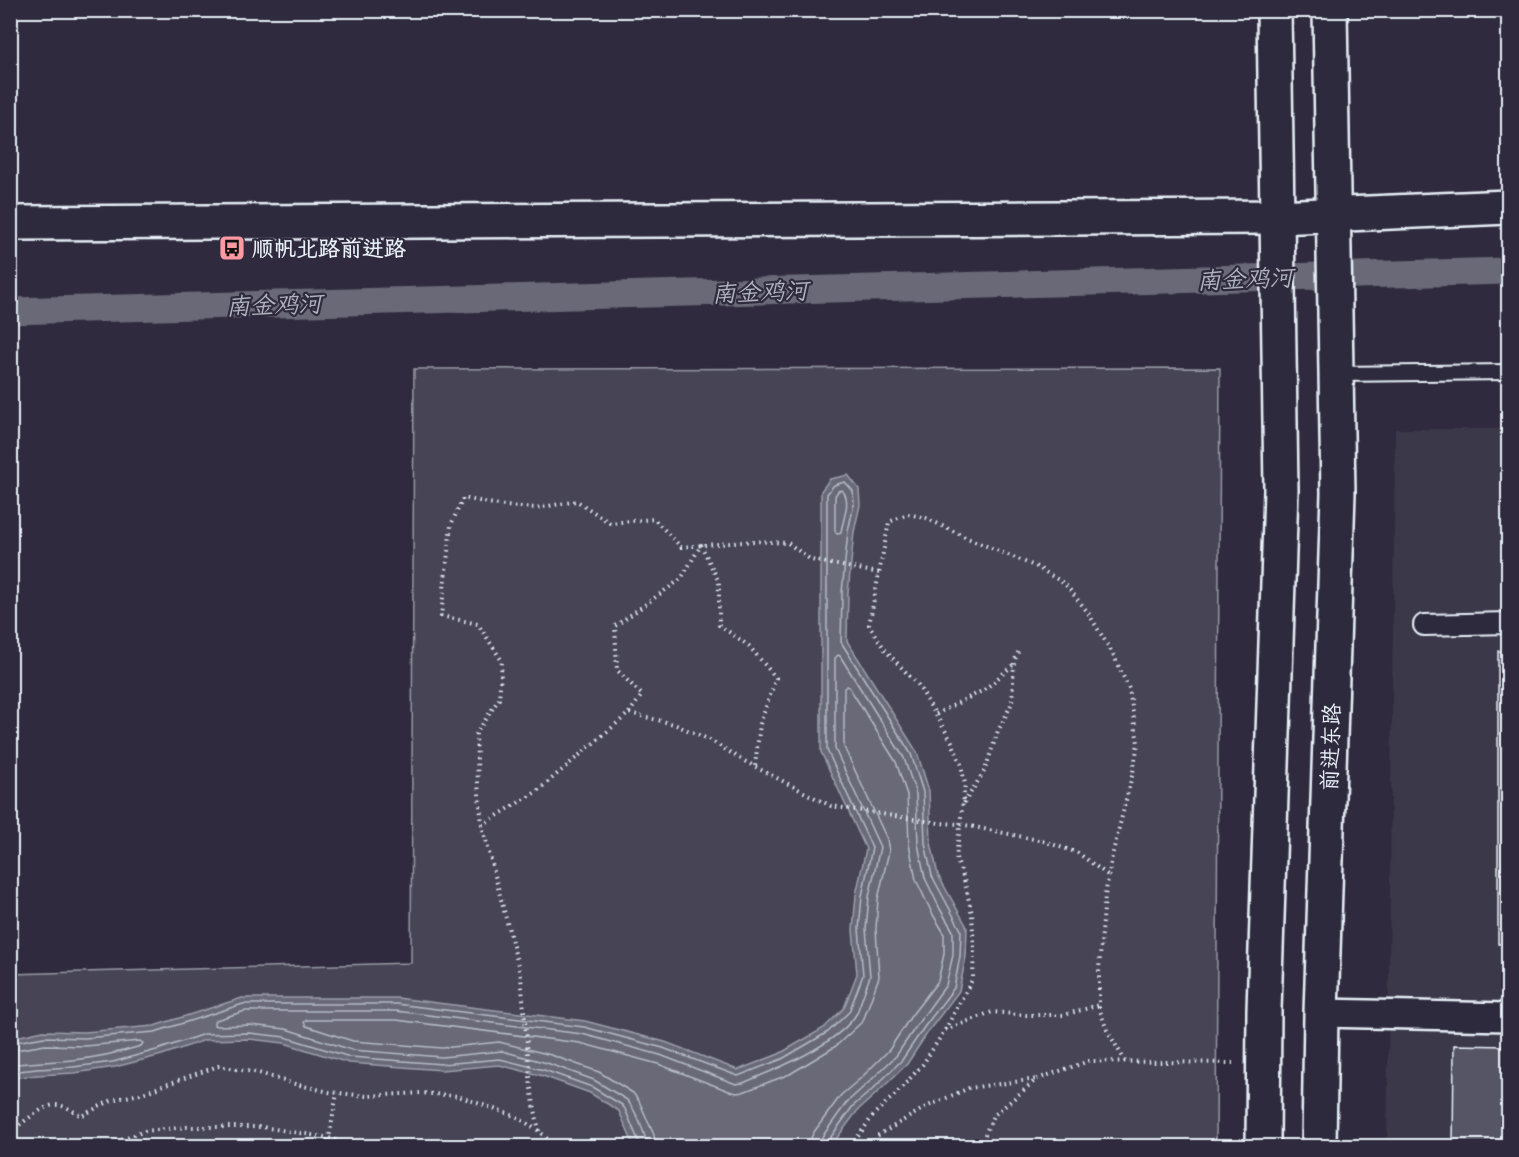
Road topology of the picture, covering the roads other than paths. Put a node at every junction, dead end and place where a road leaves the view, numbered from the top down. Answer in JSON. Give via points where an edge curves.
{"nodes":[{"id":1,"x":1274,"y":10,"type":"edge"},
{"id":2,"x":1330,"y":10,"type":"edge"},
{"id":3,"x":1509,"y":207,"type":"edge"},
{"id":4,"x":1334,"y":216,"type":"junction"},
{"id":5,"x":1277,"y":217,"type":"junction"},
{"id":6,"x":10,"y":223,"type":"edge"},
{"id":7,"x":1336,"y":361,"type":"junction"},
{"id":8,"x":1509,"y":372,"type":"edge"},
{"id":9,"x":1509,"y":623,"type":"edge"},
{"id":10,"x":1424,"y":625,"type":"dead end"},
{"id":11,"x":1321,"y":1013,"type":"junction"},
{"id":12,"x":1509,"y":1017,"type":"edge"},
{"id":13,"x":1263,"y":1146,"type":"edge"},
{"id":14,"x":1319,"y":1146,"type":"edge"}],
"edges":[{"from":1,"to":5,"type":"main road"},
{"from":2,"to":4,"type":"main road","name":"前进东路"},
{"from":3,"to":4,"type":"main road"},
{"from":4,"to":5,"type":"main road"},
{"from":4,"to":7,"type":"main road","name":"前进东路"},
{"from":5,"to":6,"type":"main road"},
{"from":5,"to":13,"type":"main road","via":[[1281,490]]},
{"from":7,"to":8,"type":"lane"},
{"from":7,"to":11,"type":"main road","name":"前进东路","via":[[1338,493]]},
{"from":9,"to":10,"type":"street"},
{"from":11,"to":12,"type":"street"},
{"from":11,"to":14,"type":"main road","name":"前进东路"}]}
